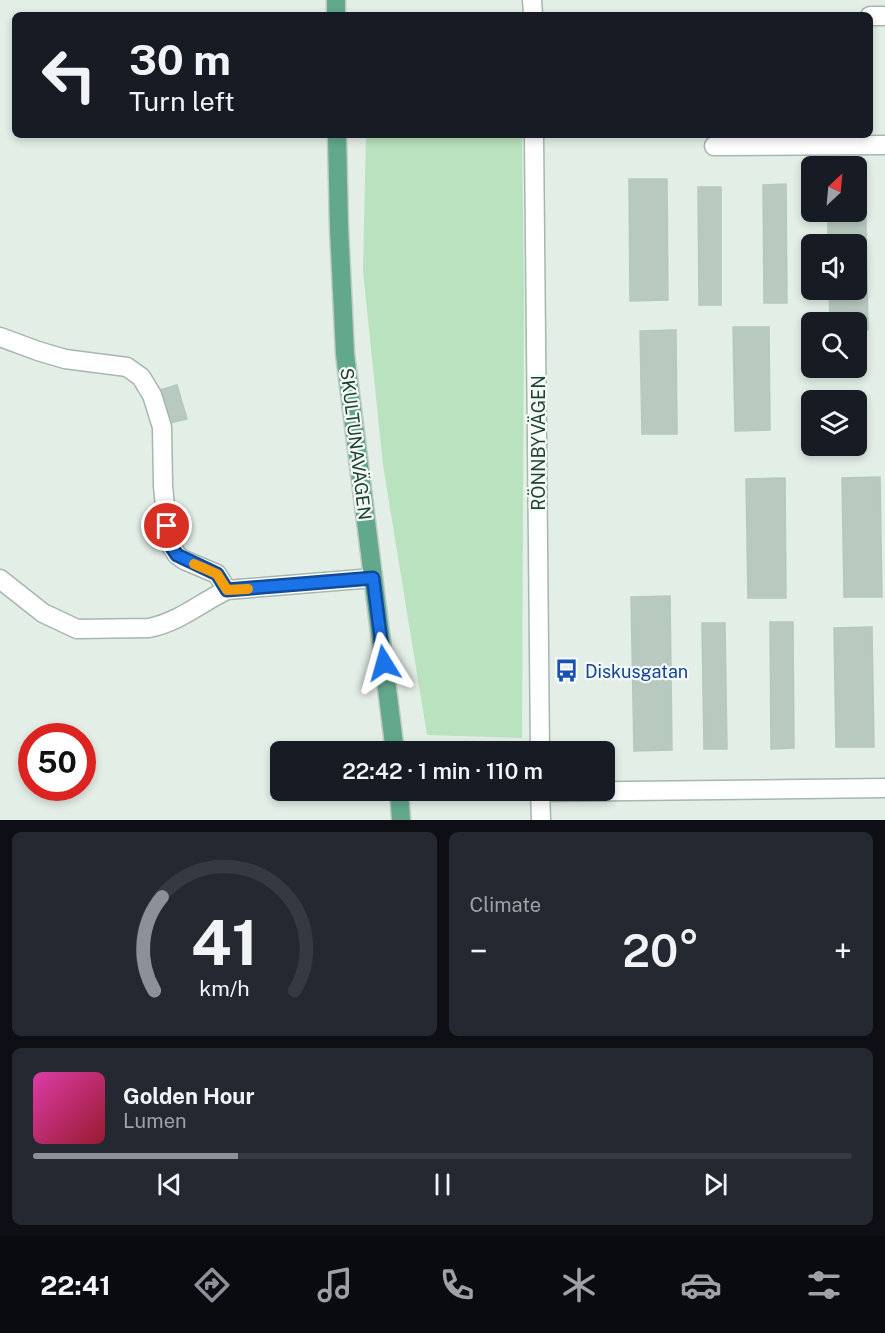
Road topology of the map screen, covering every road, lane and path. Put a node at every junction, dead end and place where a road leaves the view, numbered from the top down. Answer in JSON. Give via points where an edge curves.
{"nodes":[{"id":1,"x":338,"y":138,"type":"edge"},
{"id":2,"x":534,"y":138,"type":"edge"},
{"id":3,"x":885,"y":145,"type":"edge"},
{"id":4,"x":714,"y":146,"type":"dead end"},
{"id":5,"x":0,"y":337,"type":"edge"},
{"id":6,"x":373,"y":578,"type":"junction"},
{"id":7,"x":0,"y":579,"type":"edge"},
{"id":8,"x":227,"y":590,"type":"junction"},
{"id":9,"x":394,"y":741,"type":"edge"},
{"id":10,"x":540,"y":741,"type":"edge"},
{"id":11,"x":885,"y":788,"type":"edge"},
{"id":12,"x":615,"y":790,"type":"edge"},
{"id":13,"x":400,"y":801,"type":"edge"},
{"id":14,"x":540,"y":801,"type":"edge"},
{"id":15,"x":401,"y":820,"type":"edge"},
{"id":16,"x":541,"y":820,"type":"edge"}],
"edges":[{"from":1,"to":6,"type":"main road","name":"SKULTUNAVÄGEN","via":[[345,354]]},
{"from":2,"to":10,"type":"street","name":"RÖNNBYVÄGEN"},
{"from":3,"to":4,"type":"street"},
{"from":5,"to":8,"type":"street","via":[[65,359],[127,367],[141,377],[152,395],[162,427],[164,496],[171,546],[184,560],[217,574]]},
{"from":6,"to":8,"type":"street"},
{"from":6,"to":9,"type":"main road","name":"SKULTUNAVÄGEN"},
{"from":7,"to":8,"type":"street","via":[[43,613],[77,629],[160,626],[176,621]]},
{"from":11,"to":12,"type":"street"},
{"from":13,"to":15,"type":"main road"},
{"from":14,"to":16,"type":"street"}]}
